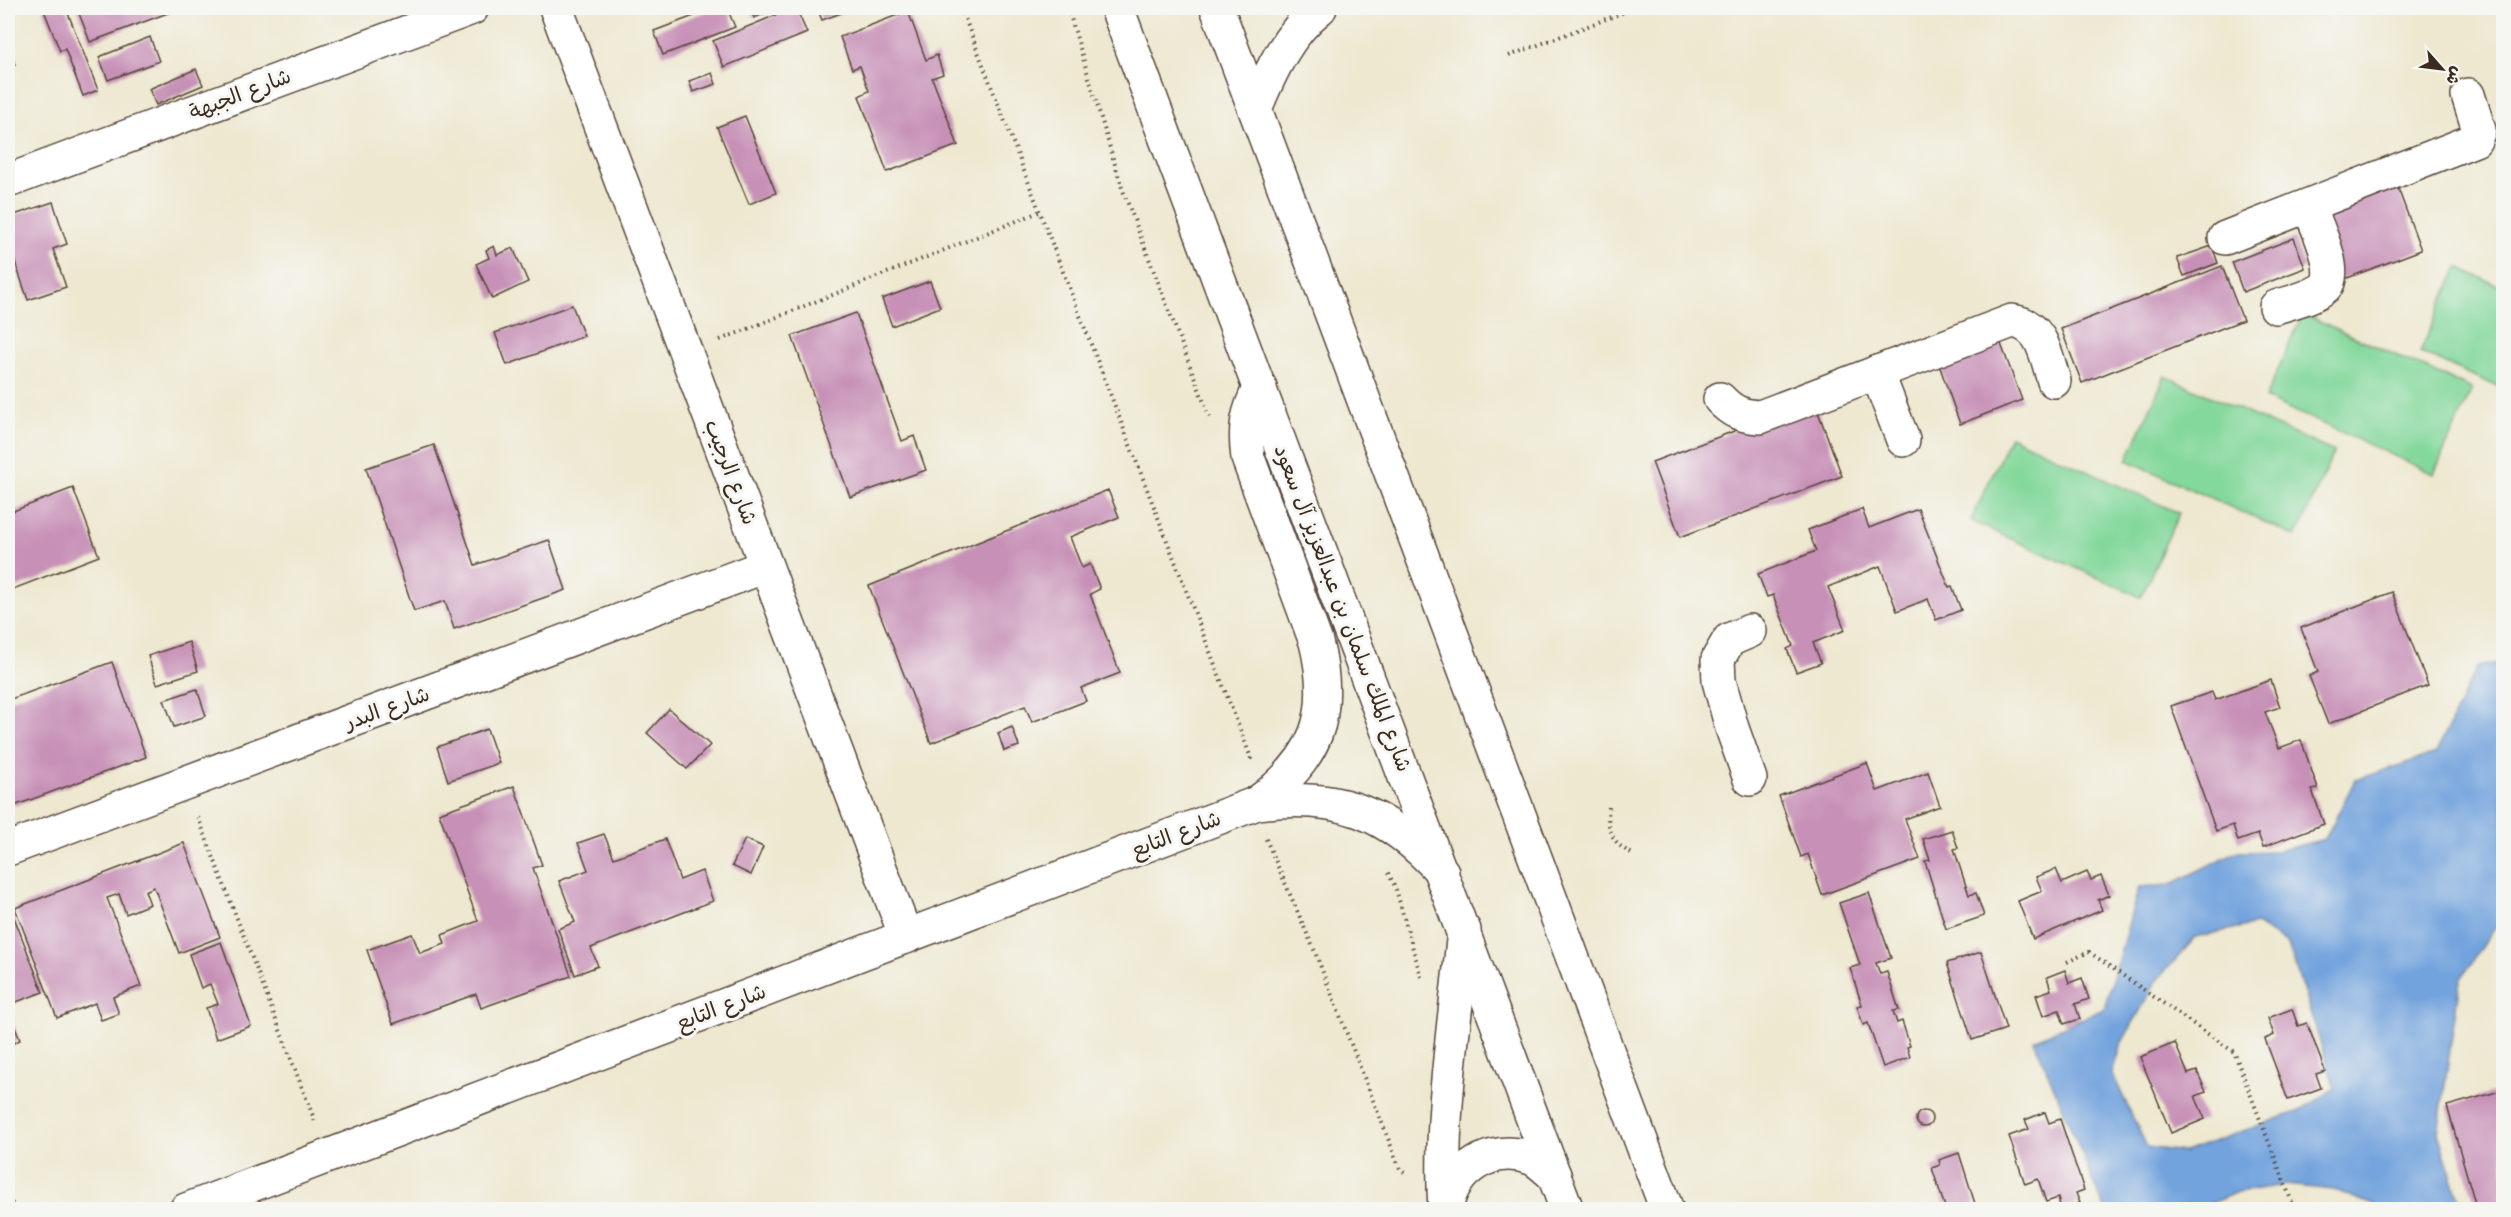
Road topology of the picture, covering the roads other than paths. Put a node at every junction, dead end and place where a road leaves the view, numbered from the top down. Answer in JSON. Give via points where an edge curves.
{"nodes":[{"id":1,"x":472,"y":8,"type":"edge"},
{"id":2,"x":556,"y":8,"type":"edge"},
{"id":3,"x":1117,"y":8,"type":"edge"},
{"id":4,"x":1217,"y":8,"type":"edge"},
{"id":5,"x":1320,"y":8,"type":"edge"},
{"id":6,"x":2468,"y":95,"type":"dead end"},
{"id":7,"x":1255,"y":109,"type":"junction"},
{"id":8,"x":8,"y":181,"type":"edge"},
{"id":9,"x":2309,"y":206,"type":"junction"},
{"id":10,"x":2226,"y":238,"type":"dead end"},
{"id":11,"x":2277,"y":307,"type":"dead end"},
{"id":12,"x":1877,"y":372,"type":"junction"},
{"id":13,"x":2054,"y":381,"type":"dead end"},
{"id":14,"x":1260,"y":387,"type":"junction"},
{"id":15,"x":1719,"y":399,"type":"dead end"},
{"id":16,"x":1903,"y":440,"type":"dead end"},
{"id":17,"x":766,"y":566,"type":"junction"},
{"id":18,"x":1750,"y":632,"type":"dead end"},
{"id":19,"x":1750,"y":779,"type":"dead end"},
{"id":20,"x":1257,"y":803,"type":"junction"},
{"id":21,"x":8,"y":849,"type":"edge"},
{"id":22,"x":1443,"y":873,"type":"junction"},
{"id":23,"x":1464,"y":930,"type":"junction"},
{"id":24,"x":906,"y":937,"type":"junction"},
{"id":25,"x":1554,"y":1175,"type":"junction"},
{"id":26,"x":199,"y":1207,"type":"edge"},
{"id":27,"x":1445,"y":1209,"type":"edge"},
{"id":28,"x":1567,"y":1209,"type":"edge"},
{"id":29,"x":1667,"y":1209,"type":"edge"}],
"edges":[{"from":1,"to":8,"type":"street","name":"شارع الجبهة"},
{"from":2,"to":17,"type":"street","name":"شارع الرجيب"},
{"from":3,"to":14,"type":"street","name":"شارع الملك سلمان بن عبدالعزيز آل سعود"},
{"from":4,"to":7,"type":"street"},
{"from":5,"to":7,"type":"street","via":[[1290,40],[1269,73]]},
{"from":6,"to":9,"type":"street","via":[[2479,130],[2475,140]]},
{"from":7,"to":29,"type":"street"},
{"from":9,"to":10,"type":"street"},
{"from":9,"to":11,"type":"street","via":[[2331,276],[2316,292]]},
{"from":12,"to":13,"type":"street","via":[[2012,321],[2024,323],[2037,334]]},
{"from":12,"to":15,"type":"street","via":[[1760,417],[1730,410]]},
{"from":12,"to":16,"type":"street"},
{"from":14,"to":20,"type":"street","name":"شارع التابع","via":[[1249,409],[1245,434],[1248,458],[1316,642],[1323,672],[1323,703],[1316,734],[1302,761],[1282,785]]},
{"from":14,"to":22,"type":"street","name":"شارع الملك سلمان بن عبدالعزيز آل سعود"},
{"from":17,"to":21,"type":"street","name":"شارع البدر"},
{"from":17,"to":24,"type":"street","name":"شارع الرجيب"},
{"from":18,"to":19,"type":"street","via":[[1729,640],[1718,658],[1719,681]]},
{"from":20,"to":22,"type":"street","name":"شارع التابع","via":[[1326,801],[1360,810],[1392,826],[1420,847]]},
{"from":20,"to":24,"type":"street","name":"شارع التابع"},
{"from":22,"to":23,"type":"street","name":"شارع الملك سلمان بن عبدالعزيز آل سعود"},
{"from":23,"to":25,"type":"street","name":"شارع الملك سلمان بن عبدالعزيز آل سعود"},
{"from":23,"to":27,"type":"street","via":[[1444,1119]]},
{"from":24,"to":26,"type":"street","name":"شارع التابع"},
{"from":25,"to":27,"type":"street","via":[[1532,1159],[1515,1155],[1480,1160],[1456,1181]]},
{"from":25,"to":28,"type":"street","name":"شارع الملك سلمان بن عبدالعزيز آل سعود"}]}
